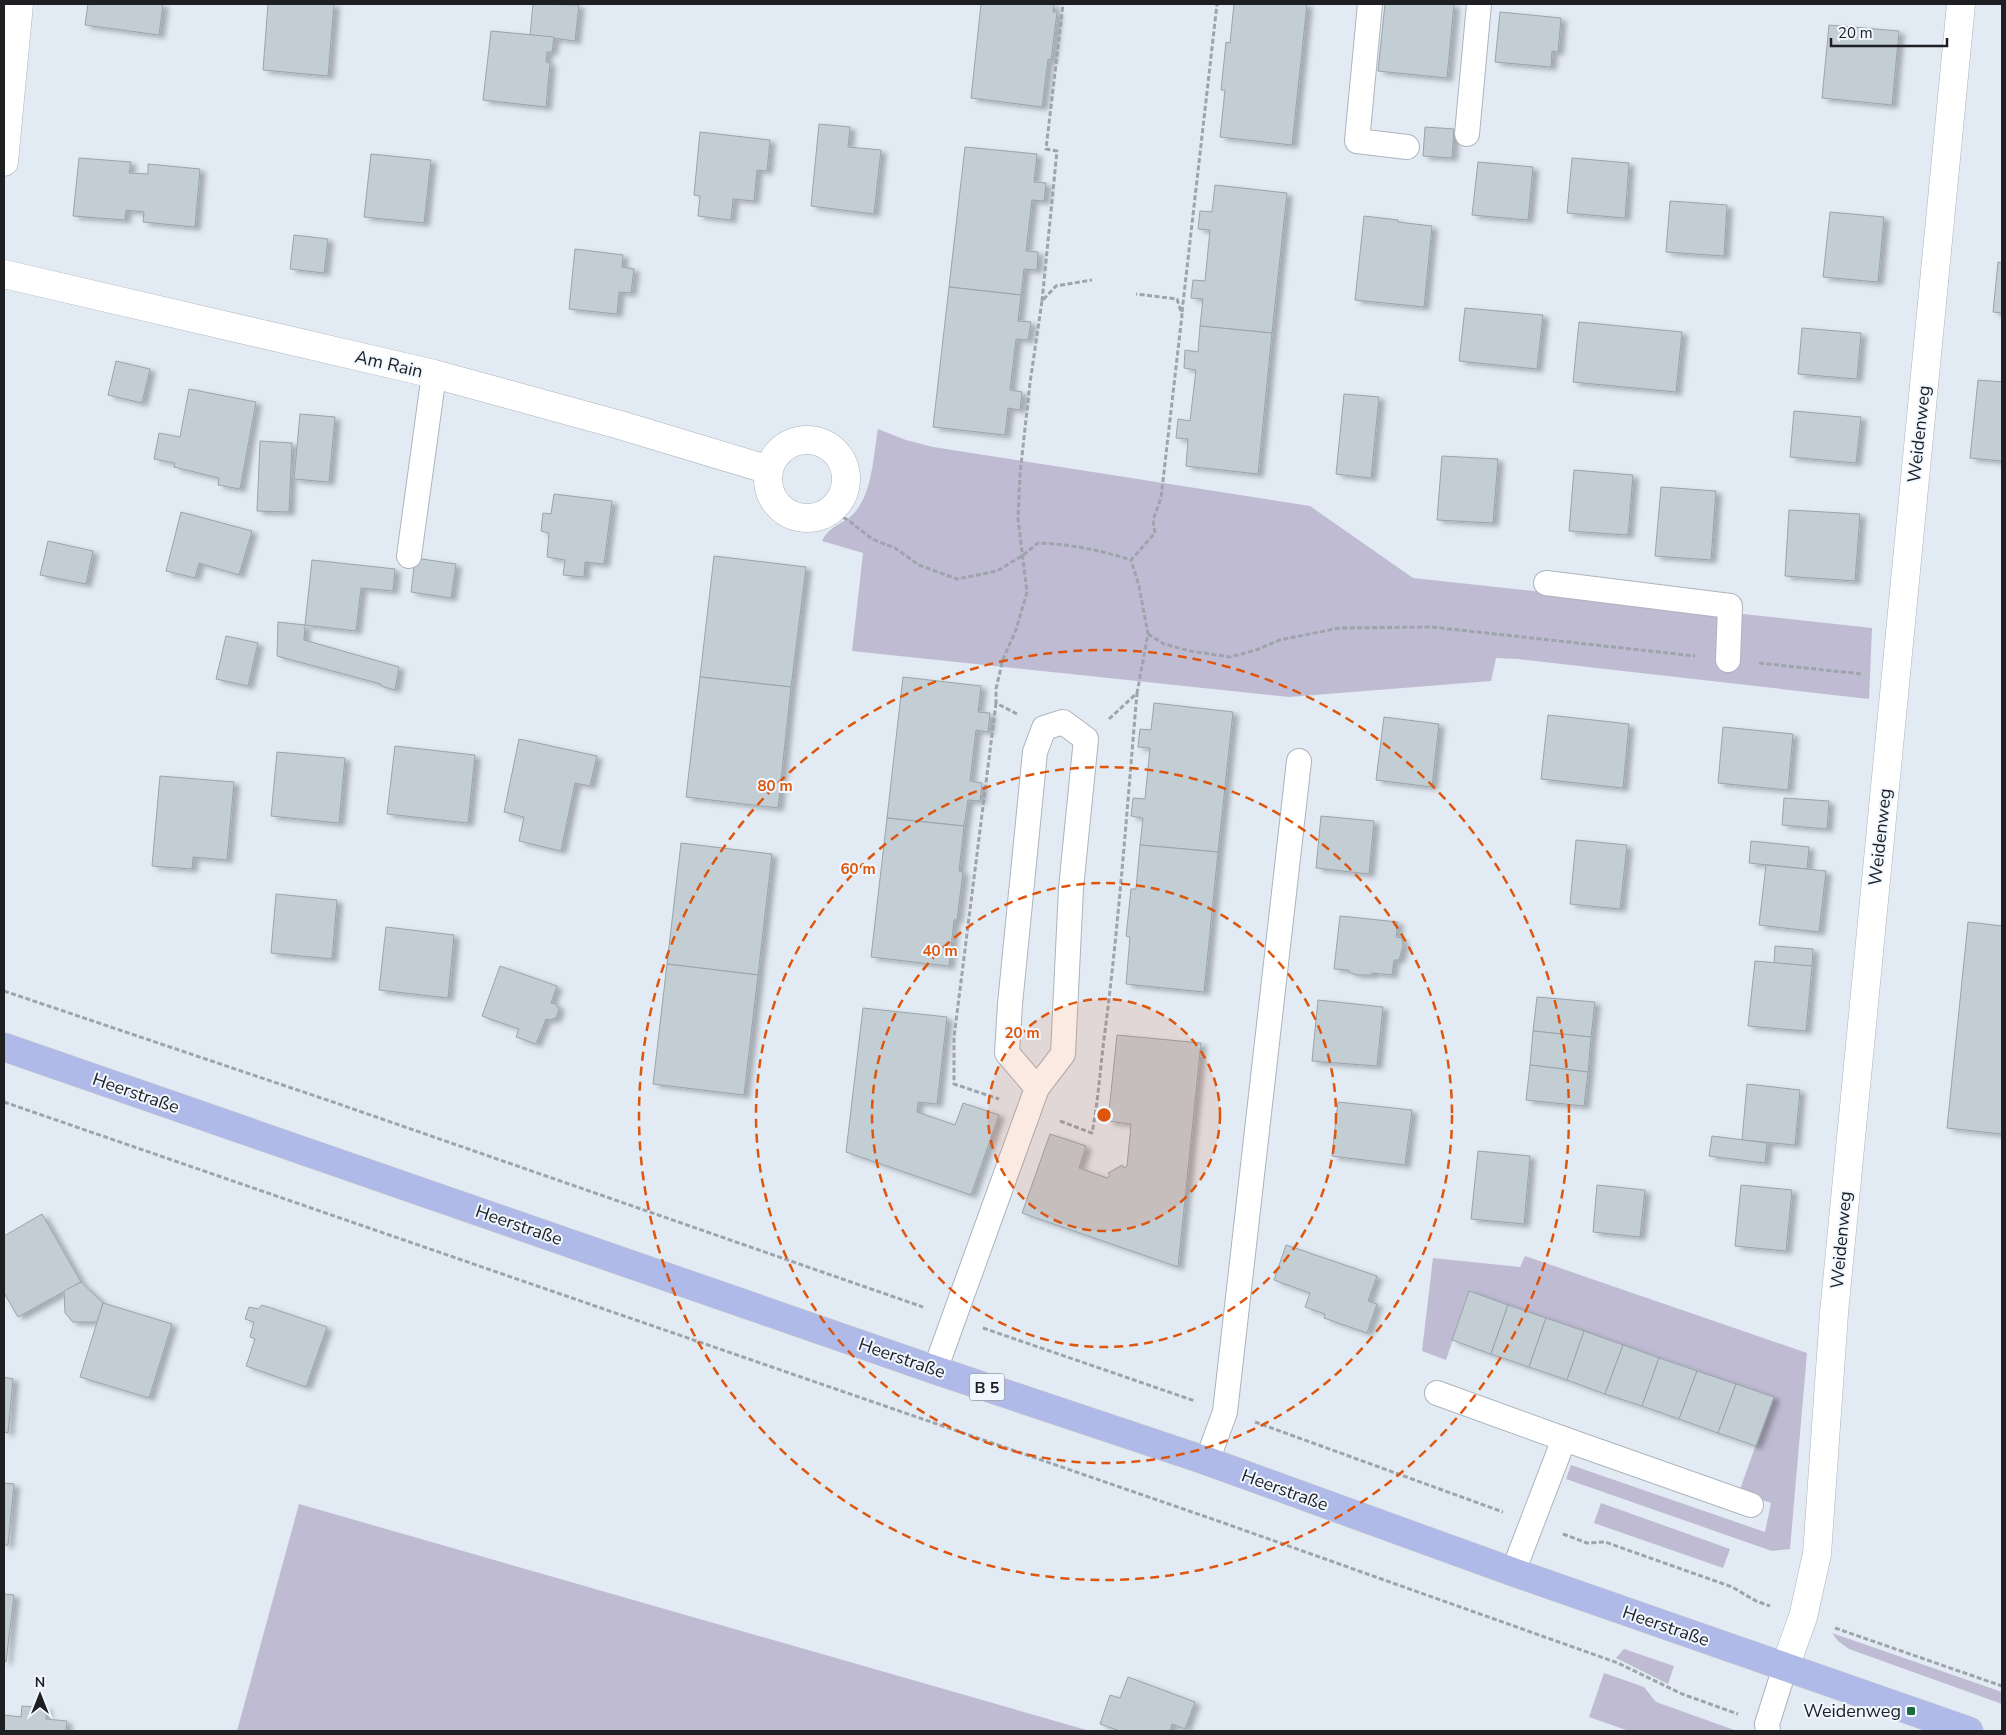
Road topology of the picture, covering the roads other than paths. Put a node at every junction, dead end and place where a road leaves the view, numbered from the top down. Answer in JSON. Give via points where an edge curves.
{"nodes":[{"id":1,"x":19,"y":4,"type":"edge"},
{"id":2,"x":1370,"y":4,"type":"edge"},
{"id":3,"x":1478,"y":4,"type":"edge"},
{"id":4,"x":1961,"y":4,"type":"edge"},
{"id":5,"x":1467,"y":134,"type":"dead end"},
{"id":6,"x":1408,"y":147,"type":"dead end"},
{"id":7,"x":4,"y":162,"type":"edge"},
{"id":8,"x":4,"y":274,"type":"edge"},
{"id":9,"x":434,"y":374,"type":"junction"},
{"id":10,"x":769,"y":470,"type":"junction"},
{"id":11,"x":409,"y":556,"type":"dead end"},
{"id":12,"x":1546,"y":583,"type":"dead end"},
{"id":13,"x":1728,"y":660,"type":"road end"},
{"id":14,"x":1299,"y":761,"type":"dead end"},
{"id":15,"x":4,"y":1047,"type":"edge"},
{"id":16,"x":1037,"y":1088,"type":"junction"},
{"id":17,"x":935,"y":1370,"type":"junction"},
{"id":18,"x":1437,"y":1393,"type":"dead end"},
{"id":19,"x":1564,"y":1439,"type":"junction"},
{"id":20,"x":1207,"y":1461,"type":"junction"},
{"id":21,"x":1751,"y":1505,"type":"dead end"},
{"id":22,"x":1513,"y":1572,"type":"junction"},
{"id":23,"x":1786,"y":1668,"type":"junction"},
{"id":24,"x":1768,"y":1731,"type":"edge"},
{"id":25,"x":1969,"y":1731,"type":"edge"}],
"edges":[{"from":1,"to":7,"type":"street"},
{"from":2,"to":6,"type":"lane","via":[[1357,141]]},
{"from":3,"to":5,"type":"lane"},
{"from":4,"to":23,"type":"street","name":"Weidenweg","via":[[1830,1352],[1817,1554],[1803,1617]]},
{"from":8,"to":9,"type":"street","name":"Am Rain"},
{"from":9,"to":10,"type":"street","name":"Am Rain"},
{"from":9,"to":11,"type":"lane"},
{"from":10,"to":10,"type":"street","via":[[777,454],[791,443],[808,440],[825,444],[838,456],[846,471],[845,489],[838,504],[824,515],[807,518],[789,514],[772,495]]},
{"from":12,"to":13,"type":"lane","via":[[1730,606]]},
{"from":14,"to":20,"type":"lane","via":[[1225,1412]]},
{"from":15,"to":17,"type":"main road","name":"Heerstraße","number":"B 5"},
{"from":16,"to":16,"type":"lane","via":[[1062,1054],[1071,888],[1086,739],[1062,722],[1044,728],[1035,752],[1010,1004],[1007,1054]]},
{"from":16,"to":17,"type":"lane"},
{"from":17,"to":20,"type":"main road","name":"Heerstraße","number":"B 5"},
{"from":18,"to":19,"type":"lane"},
{"from":19,"to":21,"type":"lane"},
{"from":19,"to":22,"type":"lane"},
{"from":20,"to":22,"type":"main road","name":"Heerstraße","number":"B 5"},
{"from":22,"to":23,"type":"main road","name":"Heerstraße","number":"B 5"},
{"from":23,"to":24,"type":"lane","via":[[1767,1724]]},
{"from":23,"to":25,"type":"main road","name":"Heerstraße","number":"B 5"}]}
